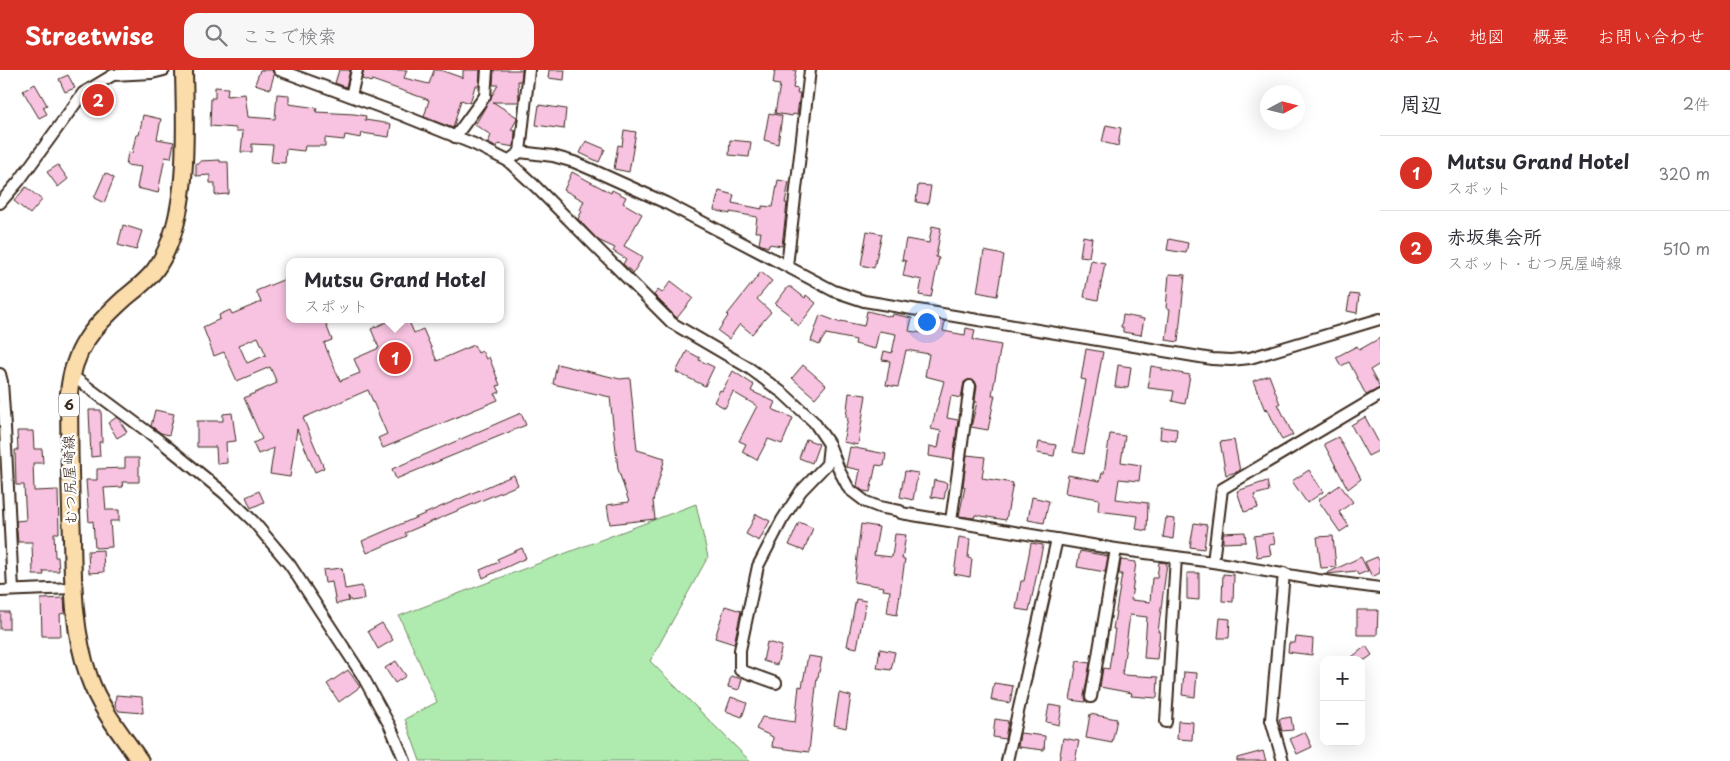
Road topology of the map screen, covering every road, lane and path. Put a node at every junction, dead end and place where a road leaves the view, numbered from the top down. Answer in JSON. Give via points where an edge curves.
{"nodes":[{"id":1,"x":164,"y":70,"type":"edge"},
{"id":2,"x":184,"y":70,"type":"edge"},
{"id":3,"x":279,"y":70,"type":"edge"},
{"id":4,"x":357,"y":70,"type":"edge"},
{"id":5,"x":487,"y":70,"type":"edge"},
{"id":6,"x":529,"y":70,"type":"edge"},
{"id":7,"x":810,"y":70,"type":"edge"},
{"id":8,"x":351,"y":96,"type":"junction"},
{"id":9,"x":455,"y":137,"type":"junction"},
{"id":10,"x":520,"y":152,"type":"junction"},
{"id":11,"x":508,"y":161,"type":"junction"},
{"id":12,"x":0,"y":203,"type":"edge"},
{"id":13,"x":787,"y":266,"type":"junction"},
{"id":14,"x":1380,"y":319,"type":"edge"},
{"id":15,"x":0,"y":374,"type":"edge"},
{"id":16,"x":70,"y":374,"type":"junction"},
{"id":17,"x":970,"y":386,"type":"dead end"},
{"id":18,"x":1380,"y":395,"type":"edge"},
{"id":19,"x":829,"y":444,"type":"junction"},
{"id":20,"x":951,"y":521,"type":"junction"},
{"id":21,"x":1057,"y":538,"type":"junction"},
{"id":22,"x":1116,"y":549,"type":"junction"},
{"id":23,"x":1176,"y":557,"type":"junction"},
{"id":24,"x":1213,"y":562,"type":"junction"},
{"id":25,"x":1284,"y":574,"type":"junction"},
{"id":26,"x":74,"y":588,"type":"junction"},
{"id":27,"x":1380,"y":588,"type":"edge"},
{"id":28,"x":13,"y":590,"type":"junction"},
{"id":29,"x":0,"y":591,"type":"edge"},
{"id":30,"x":776,"y":683,"type":"dead end"},
{"id":31,"x":1091,"y":697,"type":"dead end"},
{"id":32,"x":1166,"y":722,"type":"dead end"},
{"id":33,"x":140,"y":761,"type":"edge"},
{"id":34,"x":405,"y":761,"type":"edge"},
{"id":35,"x":1007,"y":761,"type":"edge"},
{"id":36,"x":1283,"y":761,"type":"edge"}],
"edges":[{"from":1,"to":12,"type":"street","via":[[113,75],[82,93]]},
{"from":2,"to":16,"type":"main road","name":"むつ尻屋崎線","number":"6","via":[[183,175],[174,230],[155,270],[87,337]]},
{"from":3,"to":8,"type":"street"},
{"from":4,"to":8,"type":"street"},
{"from":5,"to":9,"type":"street","via":[[485,96]]},
{"from":6,"to":10,"type":"street"},
{"from":7,"to":13,"type":"street"},
{"from":8,"to":9,"type":"street"},
{"from":9,"to":11,"type":"street"},
{"from":10,"to":11,"type":"street"},
{"from":10,"to":13,"type":"street","via":[[553,156],[581,165],[666,203]]},
{"from":11,"to":19,"type":"street","via":[[672,323],[749,368],[784,394],[814,422]]},
{"from":13,"to":14,"type":"street","via":[[834,291],[864,301],[1212,359],[1250,358]]},
{"from":15,"to":28,"type":"street"},
{"from":16,"to":26,"type":"main road","name":"むつ尻屋崎線","number":"6"},
{"from":16,"to":34,"type":"street","via":[[164,444],[224,493],[252,521],[284,558],[362,675]]},
{"from":17,"to":20,"type":"street"},
{"from":18,"to":24,"type":"street","via":[[1222,489]]},
{"from":19,"to":20,"type":"street","via":[[850,490],[866,502],[901,513]]},
{"from":19,"to":30,"type":"street","via":[[827,464],[801,491],[758,566],[748,608],[740,650],[740,670]]},
{"from":20,"to":21,"type":"street"},
{"from":21,"to":22,"type":"street"},
{"from":21,"to":35,"type":"street"},
{"from":22,"to":23,"type":"street"},
{"from":22,"to":31,"type":"street"},
{"from":23,"to":24,"type":"street"},
{"from":23,"to":32,"type":"street"},
{"from":24,"to":25,"type":"street"},
{"from":25,"to":27,"type":"street"},
{"from":25,"to":36,"type":"street","via":[[1271,720]]},
{"from":26,"to":28,"type":"street"},
{"from":26,"to":33,"type":"main road","name":"むつ尻屋崎線","number":"6","via":[[76,623],[89,678]]},
{"from":28,"to":29,"type":"street"}]}
